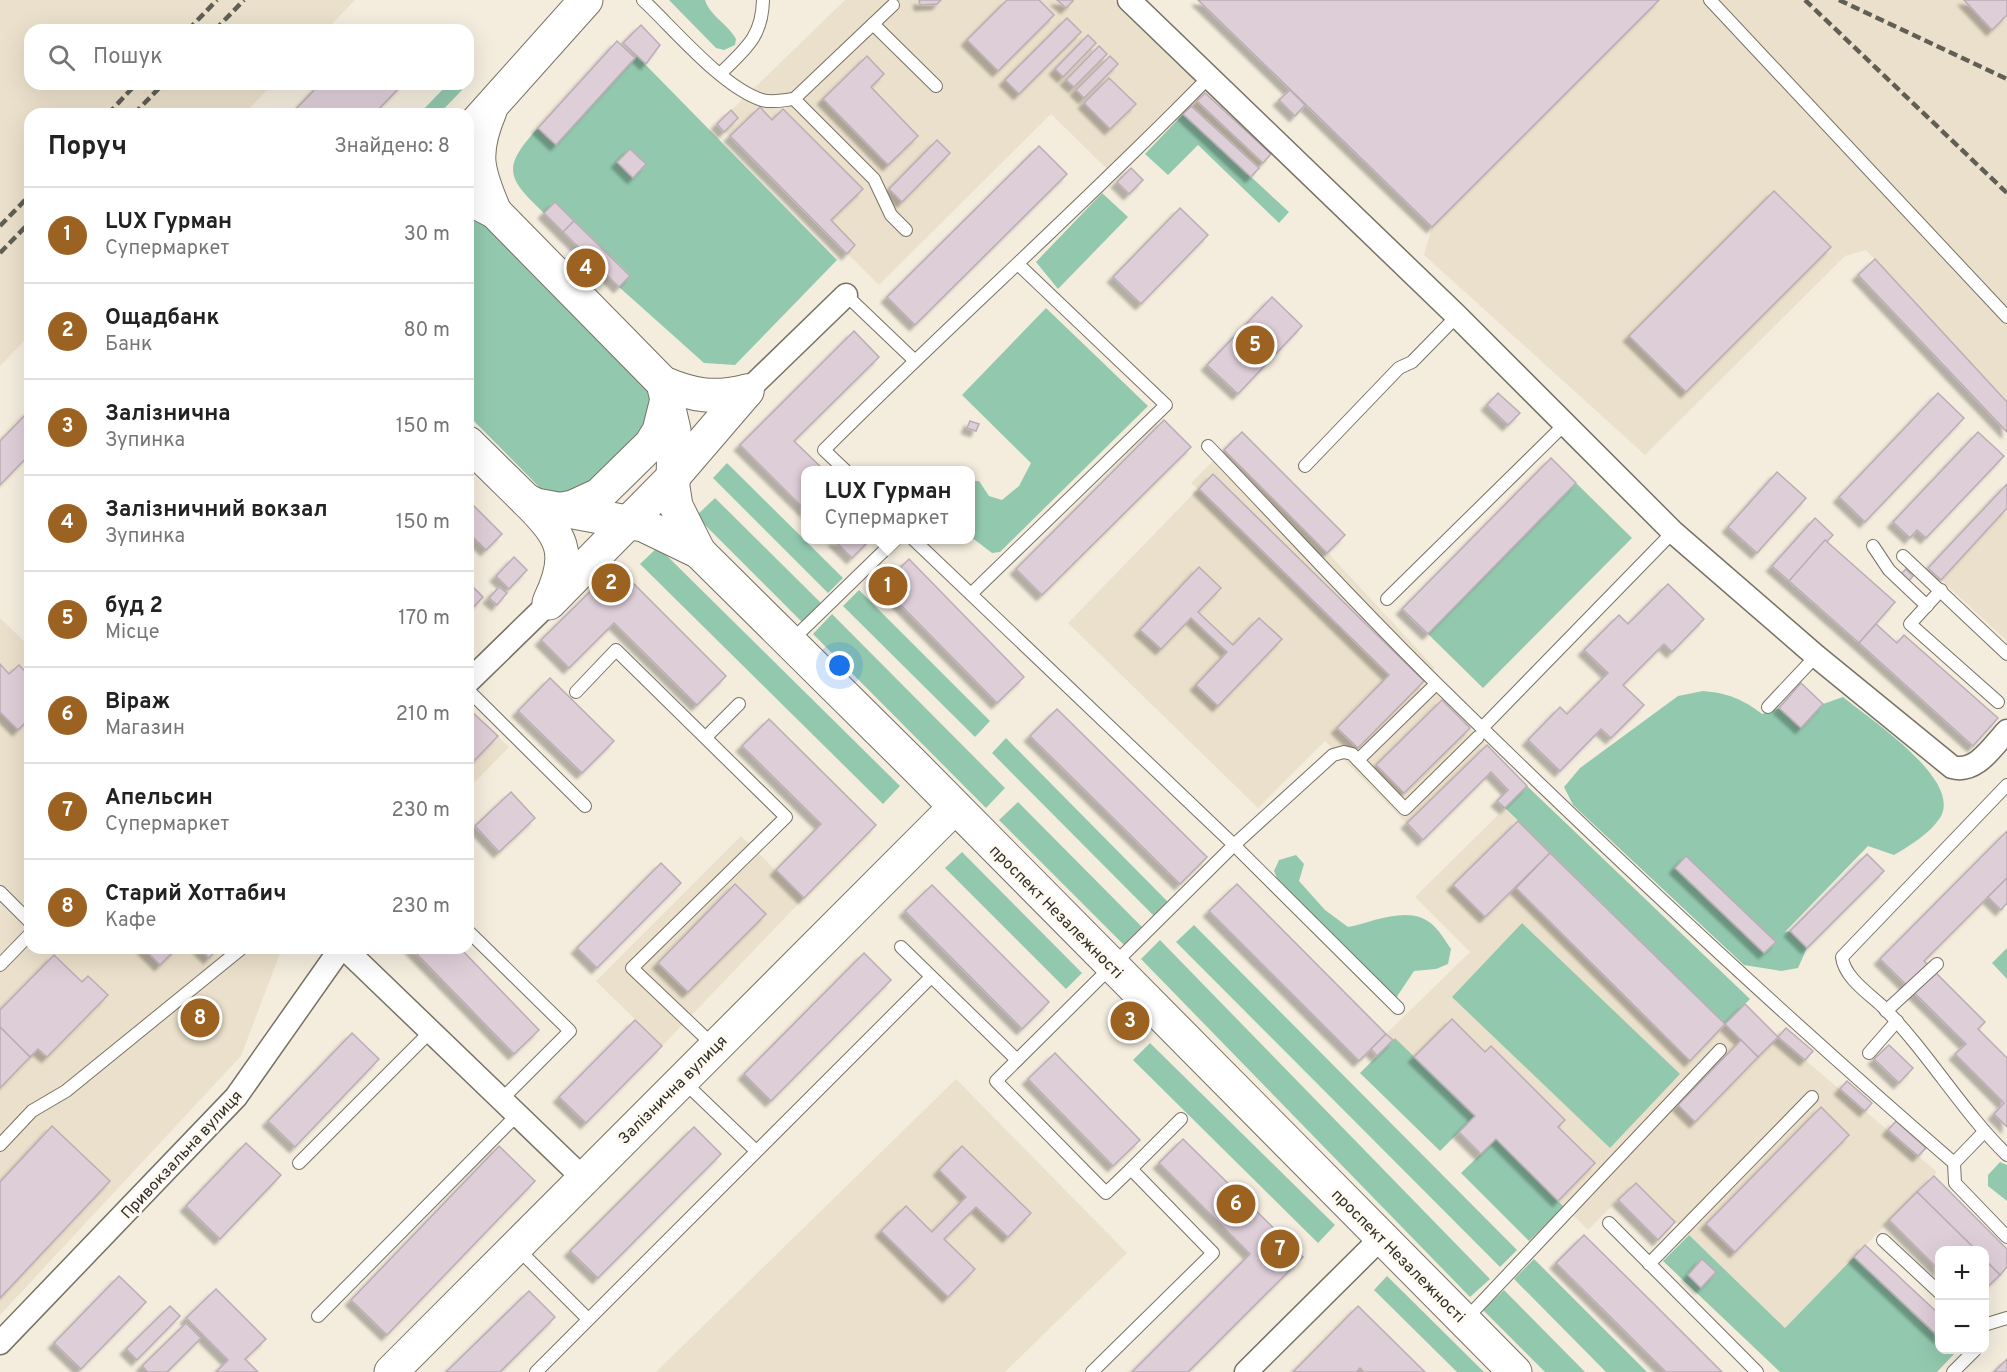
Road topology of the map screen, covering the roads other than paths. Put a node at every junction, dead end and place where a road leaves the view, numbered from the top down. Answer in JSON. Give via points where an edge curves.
{"nodes":[{"id":1,"x":585,"y":0,"type":"edge"},
{"id":2,"x":643,"y":0,"type":"edge"},
{"id":3,"x":763,"y":0,"type":"edge"},
{"id":4,"x":1129,"y":0,"type":"edge"},
{"id":5,"x":1710,"y":0,"type":"edge"},
{"id":6,"x":893,"y":5,"type":"dead end"},
{"id":7,"x":873,"y":24,"type":"junction"},
{"id":8,"x":720,"y":74,"type":"junction"},
{"id":9,"x":1209,"y":77,"type":"junction"},
{"id":10,"x":936,"y":87,"type":"dead end"},
{"id":11,"x":795,"y":99,"type":"junction"},
{"id":12,"x":492,"y":106,"type":"junction"},
{"id":13,"x":474,"y":126,"type":"edge"},
{"id":14,"x":477,"y":206,"type":"edge"},
{"id":15,"x":906,"y":230,"type":"dead end"},
{"id":16,"x":1019,"y":265,"type":"junction"},
{"id":17,"x":846,"y":295,"type":"joint"},
{"id":18,"x":1457,"y":316,"type":"junction"},
{"id":19,"x":2007,"y":317,"type":"edge"},
{"id":20,"x":914,"y":360,"type":"junction"},
{"id":21,"x":665,"y":391,"type":"junction"},
{"id":22,"x":747,"y":391,"type":"junction"},
{"id":23,"x":1566,"y":423,"type":"junction"},
{"id":24,"x":1208,"y":446,"type":"dead end"},
{"id":25,"x":474,"y":447,"type":"edge"},
{"id":26,"x":840,"y":466,"type":"edge"},
{"id":27,"x":1305,"y":466,"type":"dead end"},
{"id":28,"x":674,"y":476,"type":"junction"},
{"id":29,"x":550,"y":508,"type":"junction"},
{"id":30,"x":630,"y":522,"type":"junction"},
{"id":31,"x":1673,"y":532,"type":"junction"},
{"id":32,"x":891,"y":544,"type":"edge"},
{"id":33,"x":918,"y":544,"type":"edge"},
{"id":34,"x":1873,"y":546,"type":"dead end"},
{"id":35,"x":699,"y":552,"type":"junction"},
{"id":36,"x":1903,"y":556,"type":"dead end"},
{"id":37,"x":1941,"y":590,"type":"junction"},
{"id":38,"x":971,"y":594,"type":"junction"},
{"id":39,"x":1387,"y":599,"type":"dead end"},
{"id":40,"x":549,"y":603,"type":"junction"},
{"id":41,"x":1927,"y":606,"type":"junction"},
{"id":42,"x":790,"y":643,"type":"junction"},
{"id":43,"x":2007,"y":654,"type":"edge"},
{"id":44,"x":1816,"y":656,"type":"junction"},
{"id":45,"x":474,"y":676,"type":"edge"},
{"id":46,"x":1436,"y":684,"type":"junction"},
{"id":47,"x":576,"y":692,"type":"dead end"},
{"id":48,"x":474,"y":696,"type":"edge"},
{"id":49,"x":1998,"y":702,"type":"dead end"},
{"id":50,"x":739,"y":704,"type":"dead end"},
{"id":51,"x":1768,"y":707,"type":"dead end"},
{"id":52,"x":2007,"y":731,"type":"edge"},
{"id":53,"x":1480,"y":732,"type":"junction"},
{"id":54,"x":706,"y":737,"type":"junction"},
{"id":55,"x":1358,"y":760,"type":"junction"},
{"id":56,"x":2007,"y":785,"type":"edge"},
{"id":57,"x":585,"y":806,"type":"dead end"},
{"id":58,"x":955,"y":807,"type":"junction"},
{"id":59,"x":1234,"y":845,"type":"junction"},
{"id":60,"x":0,"y":892,"type":"edge"},
{"id":61,"x":24,"y":916,"type":"edge"},
{"id":62,"x":474,"y":937,"type":"edge"},
{"id":63,"x":24,"y":940,"type":"edge"},
{"id":64,"x":902,"y":947,"type":"dead end"},
{"id":65,"x":235,"y":954,"type":"edge"},
{"id":66,"x":339,"y":954,"type":"edge"},
{"id":67,"x":349,"y":954,"type":"edge"},
{"id":68,"x":1937,"y":964,"type":"dead end"},
{"id":69,"x":0,"y":965,"type":"edge"},
{"id":70,"x":1111,"y":966,"type":"junction"},
{"id":71,"x":931,"y":976,"type":"junction"},
{"id":72,"x":1398,"y":1008,"type":"dead end"},
{"id":73,"x":1886,"y":1011,"type":"junction"},
{"id":74,"x":1897,"y":1022,"type":"junction"},
{"id":75,"x":430,"y":1032,"type":"junction"},
{"id":76,"x":714,"y":1046,"type":"junction"},
{"id":77,"x":1720,"y":1050,"type":"dead end"},
{"id":78,"x":1869,"y":1053,"type":"dead end"},
{"id":79,"x":1017,"y":1060,"type":"junction"},
{"id":80,"x":682,"y":1079,"type":"junction"},
{"id":81,"x":1812,"y":1097,"type":"dead end"},
{"id":82,"x":508,"y":1108,"type":"junction"},
{"id":83,"x":1181,"y":1119,"type":"dead end"},
{"id":84,"x":1984,"y":1132,"type":"junction"},
{"id":85,"x":0,"y":1145,"type":"edge"},
{"id":86,"x":755,"y":1150,"type":"junction"},
{"id":87,"x":2007,"y":1155,"type":"edge"},
{"id":88,"x":298,"y":1163,"type":"dead end"},
{"id":89,"x":1954,"y":1163,"type":"junction"},
{"id":90,"x":1131,"y":1169,"type":"junction"},
{"id":91,"x":584,"y":1179,"type":"junction"},
{"id":92,"x":1609,"y":1222,"type":"dead end"},
{"id":93,"x":2007,"y":1237,"type":"edge"},
{"id":94,"x":1380,"y":1238,"type":"junction"},
{"id":95,"x":1882,"y":1240,"type":"dead end"},
{"id":96,"x":516,"y":1247,"type":"junction"},
{"id":97,"x":1649,"y":1264,"type":"junction"},
{"id":98,"x":1935,"y":1288,"type":"edge"},
{"id":99,"x":318,"y":1316,"type":"dead end"},
{"id":100,"x":2007,"y":1318,"type":"edge"},
{"id":101,"x":588,"y":1319,"type":"junction"},
{"id":102,"x":1464,"y":1320,"type":"junction"},
{"id":103,"x":1989,"y":1325,"type":"edge"},
{"id":104,"x":0,"y":1343,"type":"edge"},
{"id":105,"x":1971,"y":1354,"type":"edge"},
{"id":106,"x":392,"y":1372,"type":"edge"},
{"id":107,"x":536,"y":1372,"type":"edge"},
{"id":108,"x":1092,"y":1372,"type":"edge"},
{"id":109,"x":1246,"y":1372,"type":"edge"},
{"id":110,"x":1515,"y":1372,"type":"edge"},
{"id":111,"x":1757,"y":1372,"type":"edge"},
{"id":112,"x":1953,"y":1372,"type":"edge"}],
"edges":[{"from":1,"to":12,"type":"main road"},
{"from":2,"to":8,"type":"lane"},
{"from":3,"to":8,"type":"lane","via":[[759,32]]},
{"from":4,"to":9,"type":"street"},
{"from":5,"to":19,"type":"lane"},
{"from":6,"to":7,"type":"lane"},
{"from":7,"to":10,"type":"lane"},
{"from":7,"to":11,"type":"lane"},
{"from":8,"to":11,"type":"lane","via":[[762,100]]},
{"from":9,"to":16,"type":"lane"},
{"from":9,"to":18,"type":"street"},
{"from":11,"to":15,"type":"lane","via":[[874,179],[891,215]]},
{"from":12,"to":13,"type":"main road"},
{"from":12,"to":14,"type":"main road","via":[[477,153],[482,182]]},
{"from":14,"to":21,"type":"main road"},
{"from":16,"to":20,"type":"lane"},
{"from":16,"to":38,"type":"lane","via":[[1166,405]]},
{"from":17,"to":20,"type":"lane"},
{"from":17,"to":22,"type":"street"},
{"from":18,"to":23,"type":"street"},
{"from":18,"to":27,"type":"lane","via":[[1412,362],[1400,368]]},
{"from":20,"to":26,"type":"lane","via":[[824,450]]},
{"from":21,"to":22,"type":"main road","via":[[700,396]]},
{"from":21,"to":28,"type":"main road","name":"проспект Незалежності","via":[[674,430]]},
{"from":21,"to":29,"type":"main road","via":[[659,431],[651,444],[598,495],[573,507]]},
{"from":22,"to":28,"type":"main road"},
{"from":23,"to":31,"type":"street"},
{"from":23,"to":39,"type":"lane"},
{"from":24,"to":46,"type":"lane"},
{"from":25,"to":29,"type":"main road"},
{"from":28,"to":30,"type":"main road"},
{"from":28,"to":35,"type":"main road","name":"проспект Незалежності","via":[[676,506]]},
{"from":29,"to":30,"type":"main road","name":"проспект Незалежності"},
{"from":29,"to":40,"type":"main road","via":[[549,523],[562,550],[564,566]]},
{"from":30,"to":35,"type":"main road","name":"проспект Незалежності","via":[[652,528]]},
{"from":30,"to":40,"type":"main road"},
{"from":31,"to":44,"type":"street"},
{"from":31,"to":53,"type":"lane"},
{"from":32,"to":42,"type":"lane"},
{"from":33,"to":38,"type":"lane"},
{"from":34,"to":41,"type":"lane","via":[[1889,570]]},
{"from":35,"to":42,"type":"main road","name":"проспект Незалежності"},
{"from":36,"to":37,"type":"lane"},
{"from":37,"to":41,"type":"lane"},
{"from":37,"to":43,"type":"lane"},
{"from":38,"to":59,"type":"lane"},
{"from":40,"to":45,"type":"street"},
{"from":41,"to":49,"type":"lane","via":[[1910,624]]},
{"from":42,"to":58,"type":"main road","name":"проспект Незалежності"},
{"from":44,"to":51,"type":"lane"},
{"from":44,"to":52,"type":"street","via":[[1952,767],[1976,764]]},
{"from":46,"to":53,"type":"lane"},
{"from":46,"to":55,"type":"lane"},
{"from":47,"to":54,"type":"lane","via":[[616,650]]},
{"from":48,"to":57,"type":"lane"},
{"from":50,"to":54,"type":"lane"},
{"from":53,"to":55,"type":"lane","via":[[1405,809]]},
{"from":53,"to":89,"type":"lane","via":[[1754,986]]},
{"from":54,"to":76,"type":"lane","via":[[786,817],[632,968]]},
{"from":55,"to":59,"type":"lane","via":[[1344,752],[1333,754]]},
{"from":56,"to":73,"type":"lane","via":[[1842,957],[1844,968]]},
{"from":58,"to":70,"type":"main road","name":"проспект Незалежності"},
{"from":58,"to":76,"type":"main road","name":"Залізнична вулиця"},
{"from":59,"to":70,"type":"lane"},
{"from":59,"to":72,"type":"lane"},
{"from":60,"to":61,"type":"lane"},
{"from":62,"to":82,"type":"lane","via":[[570,1031]]},
{"from":63,"to":69,"type":"lane"},
{"from":64,"to":71,"type":"lane"},
{"from":65,"to":85,"type":"lane","via":[[66,1091],[32,1111]]},
{"from":66,"to":104,"type":"street","name":"Привокзальна вулиця","via":[[236,1097]]},
{"from":67,"to":75,"type":"street","name":"Привокзальна вулиця"},
{"from":68,"to":73,"type":"lane"},
{"from":70,"to":79,"type":"lane"},
{"from":70,"to":94,"type":"main road","name":"проспект Незалежності"},
{"from":71,"to":79,"type":"lane"},
{"from":71,"to":86,"type":"lane"},
{"from":73,"to":74,"type":"lane"},
{"from":74,"to":78,"type":"lane"},
{"from":74,"to":84,"type":"lane"},
{"from":75,"to":82,"type":"street","name":"Привокзальна вулиця"},
{"from":75,"to":88,"type":"lane"},
{"from":76,"to":80,"type":"main road","name":"Залізнична вулиця"},
{"from":77,"to":102,"type":"lane"},
{"from":79,"to":90,"type":"lane","via":[[996,1080],[1106,1193]]},
{"from":80,"to":86,"type":"lane"},
{"from":80,"to":91,"type":"main road","name":"Залізнична вулиця"},
{"from":81,"to":97,"type":"lane"},
{"from":82,"to":91,"type":"street","name":"Привокзальна вулиця"},
{"from":82,"to":99,"type":"lane"},
{"from":83,"to":90,"type":"lane"},
{"from":84,"to":87,"type":"lane"},
{"from":84,"to":89,"type":"lane"},
{"from":86,"to":101,"type":"lane"},
{"from":89,"to":93,"type":"lane","via":[[1955,1184]]},
{"from":90,"to":108,"type":"lane","via":[[1214,1253]]},
{"from":91,"to":96,"type":"main road","name":"Залізнична вулиця"},
{"from":92,"to":97,"type":"lane"},
{"from":94,"to":102,"type":"main road","name":"проспект Незалежності"},
{"from":94,"to":109,"type":"street"},
{"from":95,"to":98,"type":"lane"},
{"from":96,"to":101,"type":"lane"},
{"from":96,"to":106,"type":"main road","name":"Залізнична вулиця"},
{"from":97,"to":111,"type":"lane"},
{"from":100,"to":103,"type":"lane"},
{"from":101,"to":107,"type":"lane"},
{"from":102,"to":110,"type":"main road","name":"проспект Незалежності"},
{"from":105,"to":112,"type":"lane"}]}
